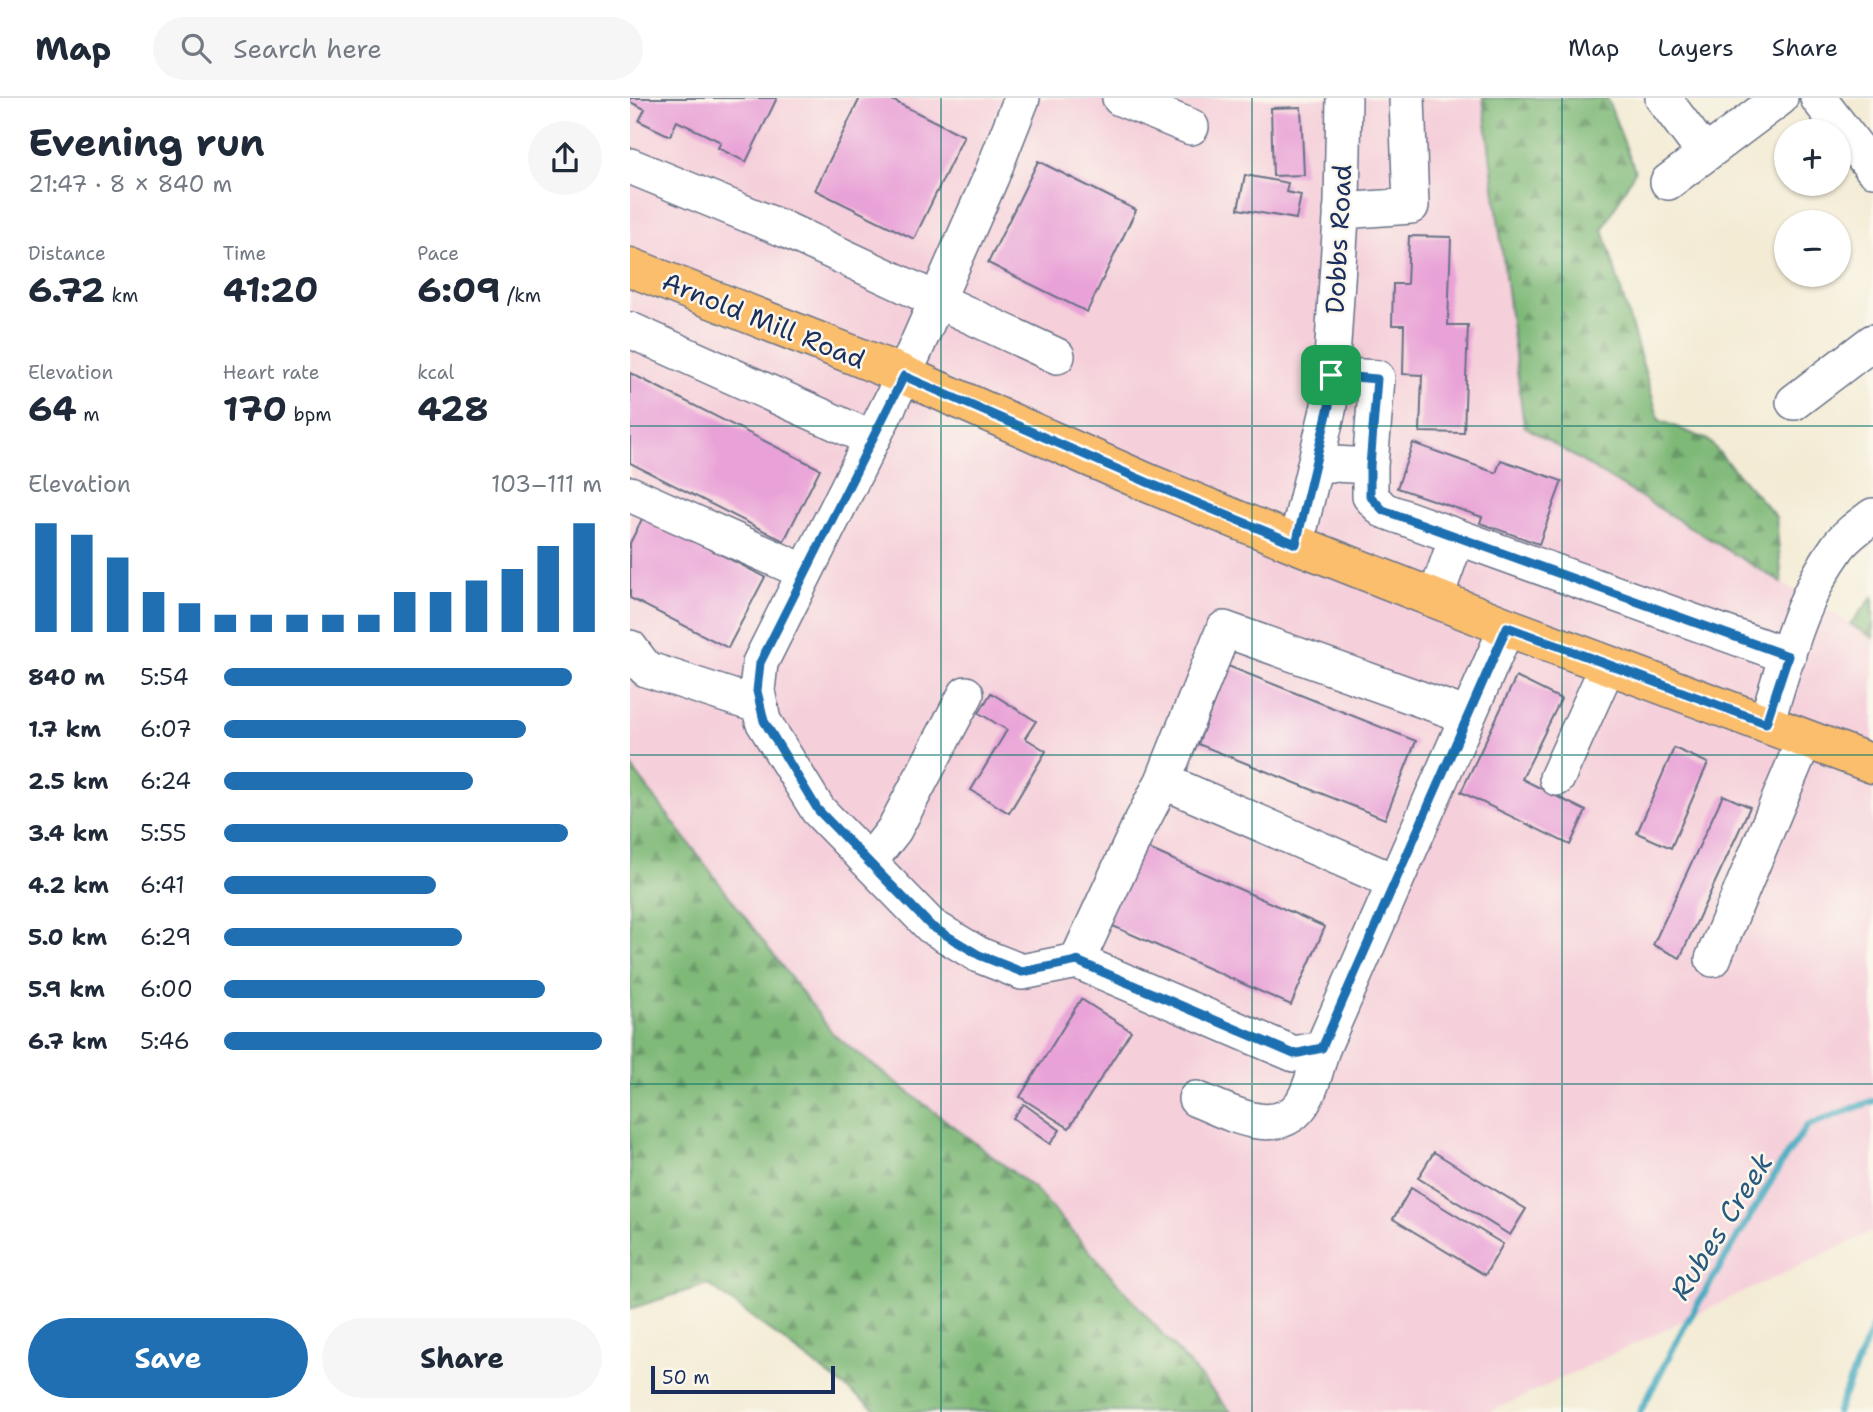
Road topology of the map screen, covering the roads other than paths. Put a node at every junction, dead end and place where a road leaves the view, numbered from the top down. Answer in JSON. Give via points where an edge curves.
{"nodes":[{"id":1,"x":1120,"y":98,"type":"edge"},
{"id":2,"x":1344,"y":98,"type":"edge"},
{"id":3,"x":1407,"y":98,"type":"edge"},
{"id":4,"x":1663,"y":98,"type":"edge"},
{"id":5,"x":1780,"y":98,"type":"edge"},
{"id":6,"x":1818,"y":98,"type":"edge"},
{"id":7,"x":1017,"y":100,"type":"edge"},
{"id":8,"x":1191,"y":127,"type":"dead end"},
{"id":9,"x":1705,"y":154,"type":"junction"},
{"id":10,"x":630,"y":166,"type":"edge"},
{"id":11,"x":1873,"y":169,"type":"edge"},
{"id":12,"x":1668,"y":182,"type":"dead end"},
{"id":13,"x":1341,"y":211,"type":"junction"},
{"id":14,"x":630,"y":267,"type":"edge"},
{"id":15,"x":937,"y":298,"type":"junction"},
{"id":16,"x":630,"y":331,"type":"edge"},
{"id":17,"x":1873,"y":342,"type":"edge"},
{"id":18,"x":1057,"y":356,"type":"dead end"},
{"id":19,"x":1331,"y":375,"type":"junction"},
{"id":20,"x":904,"y":376,"type":"junction"},
{"id":21,"x":1794,"y":402,"type":"dead end"},
{"id":22,"x":872,"y":439,"type":"junction"},
{"id":23,"x":1316,"y":463,"type":"junction"},
{"id":24,"x":1370,"y":466,"type":"junction"},
{"id":25,"x":630,"y":495,"type":"edge"},
{"id":26,"x":1873,"y":516,"type":"edge"},
{"id":27,"x":1457,"y":537,"type":"junction"},
{"id":28,"x":1296,"y":544,"type":"junction"},
{"id":29,"x":806,"y":572,"type":"junction"},
{"id":30,"x":1435,"y":599,"type":"junction"},
{"id":31,"x":1507,"y":627,"type":"junction"},
{"id":32,"x":630,"y":648,"type":"edge"},
{"id":33,"x":1788,"y":656,"type":"junction"},
{"id":34,"x":1608,"y":665,"type":"junction"},
{"id":35,"x":965,"y":694,"type":"dead end"},
{"id":36,"x":760,"y":706,"type":"junction"},
{"id":37,"x":1468,"y":716,"type":"junction"},
{"id":38,"x":1766,"y":723,"type":"junction"},
{"id":39,"x":1805,"y":738,"type":"junction"},
{"id":40,"x":1873,"y":764,"type":"edge"},
{"id":41,"x":1557,"y":778,"type":"dead end"},
{"id":42,"x":1163,"y":781,"type":"junction"},
{"id":43,"x":869,"y":862,"type":"junction"},
{"id":44,"x":1395,"y":882,"type":"junction"},
{"id":45,"x":1713,"y":959,"type":"dead end"},
{"id":46,"x":1077,"y":961,"type":"junction"},
{"id":47,"x":1322,"y":1048,"type":"junction"},
{"id":48,"x":1196,"y":1099,"type":"dead end"}],
"edges":[{"from":1,"to":8,"type":"street"},
{"from":2,"to":13,"type":"street","name":"Dobbs Road"},
{"from":3,"to":13,"type":"street","via":[[1411,206]]},
{"from":4,"to":9,"type":"street"},
{"from":5,"to":9,"type":"street"},
{"from":6,"to":11,"type":"street"},
{"from":7,"to":15,"type":"street","via":[[991,177]]},
{"from":9,"to":12,"type":"street"},
{"from":10,"to":15,"type":"street"},
{"from":13,"to":19,"type":"street","name":"Dobbs Road"},
{"from":14,"to":20,"type":"main road","name":"Arnold Mill Road"},
{"from":15,"to":18,"type":"street"},
{"from":15,"to":20,"type":"street"},
{"from":16,"to":22,"type":"street"},
{"from":17,"to":21,"type":"street"},
{"from":19,"to":23,"type":"street","name":"Dobbs Road"},
{"from":19,"to":24,"type":"street","via":[[1377,379]]},
{"from":20,"to":22,"type":"street"},
{"from":20,"to":28,"type":"main road","name":"Arnold Mill Road"},
{"from":22,"to":29,"type":"street"},
{"from":23,"to":24,"type":"street"},
{"from":23,"to":28,"type":"street","name":"Dobbs Road"},
{"from":24,"to":27,"type":"street","via":[[1370,496],[1383,510]]},
{"from":25,"to":29,"type":"street"},
{"from":26,"to":33,"type":"street","via":[[1838,546],[1799,621]]},
{"from":27,"to":30,"type":"street"},
{"from":27,"to":33,"type":"street"},
{"from":28,"to":30,"type":"main road","name":"Arnold Mill Road"},
{"from":29,"to":36,"type":"street","via":[[760,663]]},
{"from":30,"to":31,"type":"main road","name":"Arnold Mill Road"},
{"from":31,"to":34,"type":"main road","name":"Arnold Mill Road"},
{"from":31,"to":37,"type":"street"},
{"from":32,"to":36,"type":"street","via":[[646,669]]},
{"from":33,"to":38,"type":"street"},
{"from":34,"to":38,"type":"main road","name":"Arnold Mill Road"},
{"from":34,"to":41,"type":"street"},
{"from":35,"to":43,"type":"street","via":[[894,830]]},
{"from":36,"to":43,"type":"street","via":[[764,721],[818,810]]},
{"from":37,"to":42,"type":"street","via":[[1224,629]]},
{"from":37,"to":44,"type":"street"},
{"from":38,"to":39,"type":"main road","name":"Arnold Mill Road"},
{"from":39,"to":40,"type":"main road","name":"Arnold Mill Road"},
{"from":39,"to":45,"type":"street"},
{"from":42,"to":44,"type":"street"},
{"from":42,"to":46,"type":"street"},
{"from":43,"to":46,"type":"street","via":[[931,926],[979,955],[1022,972]]},
{"from":44,"to":47,"type":"street"},
{"from":46,"to":47,"type":"street","via":[[1294,1054]]},
{"from":47,"to":48,"type":"street","via":[[1304,1100],[1281,1122],[1253,1121]]}]}
